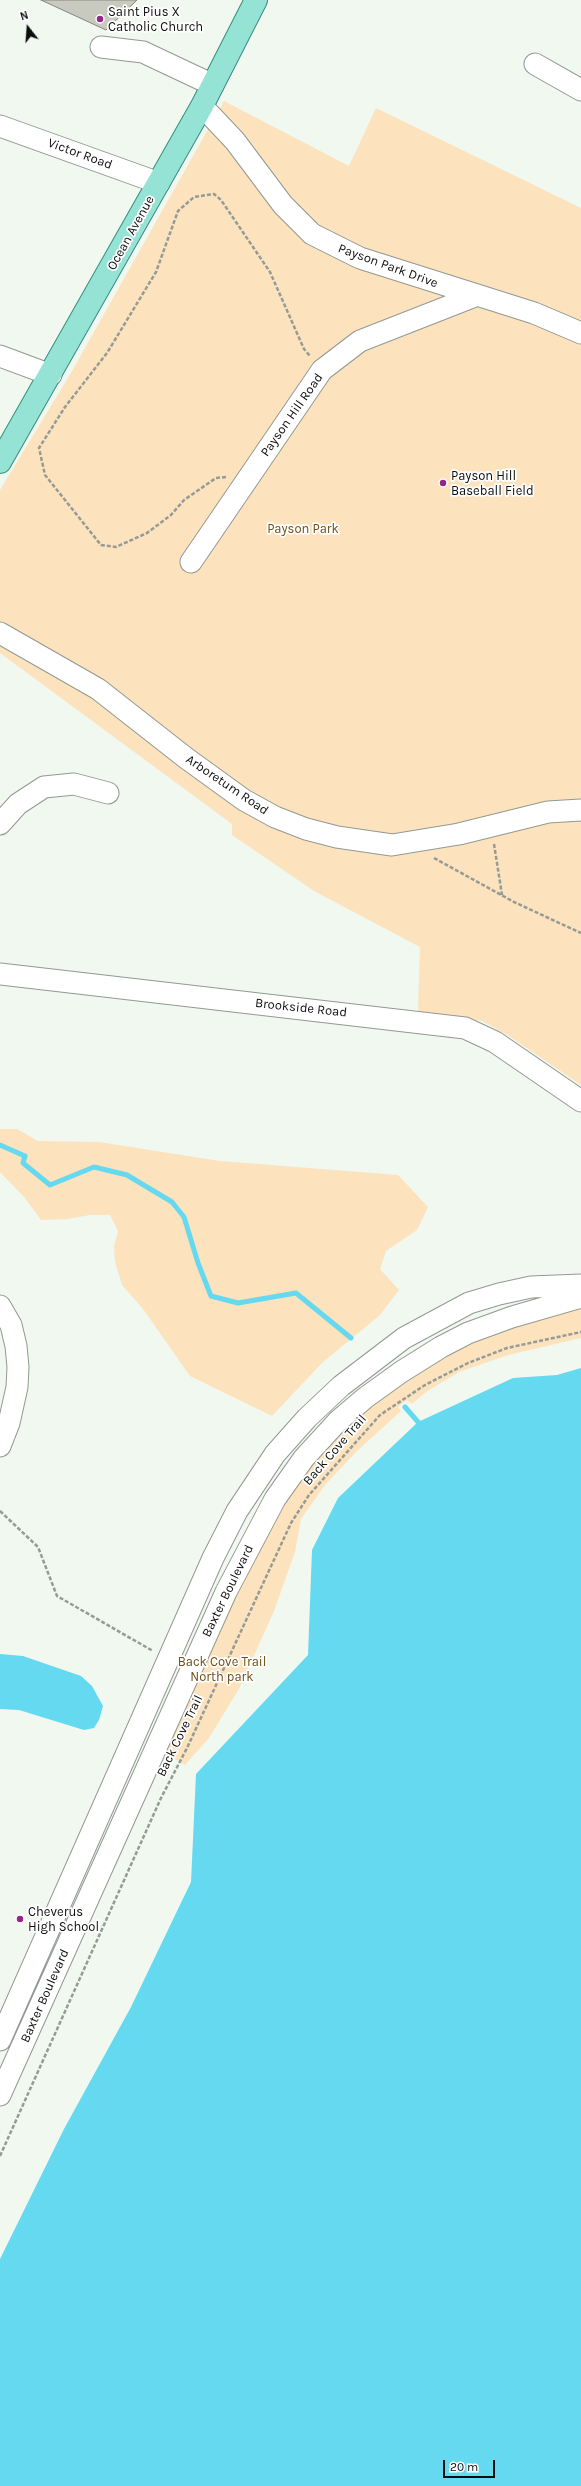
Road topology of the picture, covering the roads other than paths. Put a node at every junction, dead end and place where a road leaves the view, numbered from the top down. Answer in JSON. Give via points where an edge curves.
{"nodes":[{"id":1,"x":256,"y":0,"type":"edge"},
{"id":2,"x":101,"y":47,"type":"dead end"},
{"id":3,"x":535,"y":64,"type":"dead end"},
{"id":4,"x":213,"y":85,"type":"junction"},
{"id":5,"x":581,"y":90,"type":"edge"},
{"id":6,"x":202,"y":106,"type":"junction"},
{"id":7,"x":0,"y":126,"type":"edge"},
{"id":8,"x":159,"y":183,"type":"junction"},
{"id":9,"x":474,"y":296,"type":"junction"},
{"id":10,"x":581,"y":315,"type":"edge"},
{"id":11,"x":562,"y":325,"type":"junction"},
{"id":12,"x":581,"y":334,"type":"edge"},
{"id":13,"x":0,"y":356,"type":"edge"},
{"id":14,"x":51,"y":375,"type":"junction"},
{"id":15,"x":0,"y":462,"type":"edge"},
{"id":16,"x":191,"y":562,"type":"dead end"},
{"id":17,"x":0,"y":632,"type":"edge"},
{"id":18,"x":108,"y":793,"type":"dead end"},
{"id":19,"x":581,"y":810,"type":"edge"},
{"id":20,"x":0,"y":824,"type":"edge"},
{"id":21,"x":0,"y":974,"type":"edge"},
{"id":22,"x":581,"y":1101,"type":"edge"},
{"id":23,"x":581,"y":1285,"type":"edge"},
{"id":24,"x":581,"y":1297,"type":"edge"},
{"id":25,"x":0,"y":1306,"type":"edge"},
{"id":26,"x":0,"y":1446,"type":"edge"},
{"id":27,"x":0,"y":2040,"type":"edge"},
{"id":28,"x":0,"y":2095,"type":"edge"}],
"edges":[{"from":1,"to":4,"type":"main road","name":"Ocean Avenue"},
{"from":2,"to":4,"type":"street","via":[[143,52]]},
{"from":3,"to":5,"type":"street"},
{"from":4,"to":6,"type":"main road","name":"Ocean Avenue"},
{"from":6,"to":8,"type":"main road","name":"Ocean Avenue"},
{"from":6,"to":9,"type":"street","name":"Payson Park Drive","via":[[236,140],[292,216],[312,234],[360,258]]},
{"from":7,"to":8,"type":"street","name":"Victor Road"},
{"from":8,"to":14,"type":"main road","name":"Ocean Avenue"},
{"from":9,"to":11,"type":"street","name":"Payson Park Drive","via":[[534,313]]},
{"from":9,"to":16,"type":"street","name":"Payson Hill Road","via":[[360,341],[322,370]]},
{"from":10,"to":11,"type":"street"},
{"from":11,"to":12,"type":"street","name":"Payson Park Drive"},
{"from":13,"to":14,"type":"street"},
{"from":14,"to":15,"type":"main road","name":"Ocean Avenue"},
{"from":17,"to":19,"type":"street","name":"Arboretum Road","via":[[98,689],[244,800],[275,817],[306,829],[337,837],[392,845],[548,812]]},
{"from":18,"to":20,"type":"street","via":[[74,784],[44,787],[18,804]]},
{"from":21,"to":22,"type":"street","name":"Brookside Road","via":[[465,1028],[495,1042]]},
{"from":23,"to":27,"type":"street","name":"Baxter Boulevard","via":[[531,1287],[469,1303],[404,1338],[341,1386],[307,1418],[275,1454],[237,1512],[213,1558]]},
{"from":24,"to":28,"type":"street","name":"Baxter Boulevard","via":[[512,1316],[468,1333],[441,1347],[365,1398],[338,1421],[304,1458],[275,1499],[226,1592]]},
{"from":25,"to":26,"type":"street","via":[[11,1325],[18,1367],[17,1387],[9,1423]]}]}
